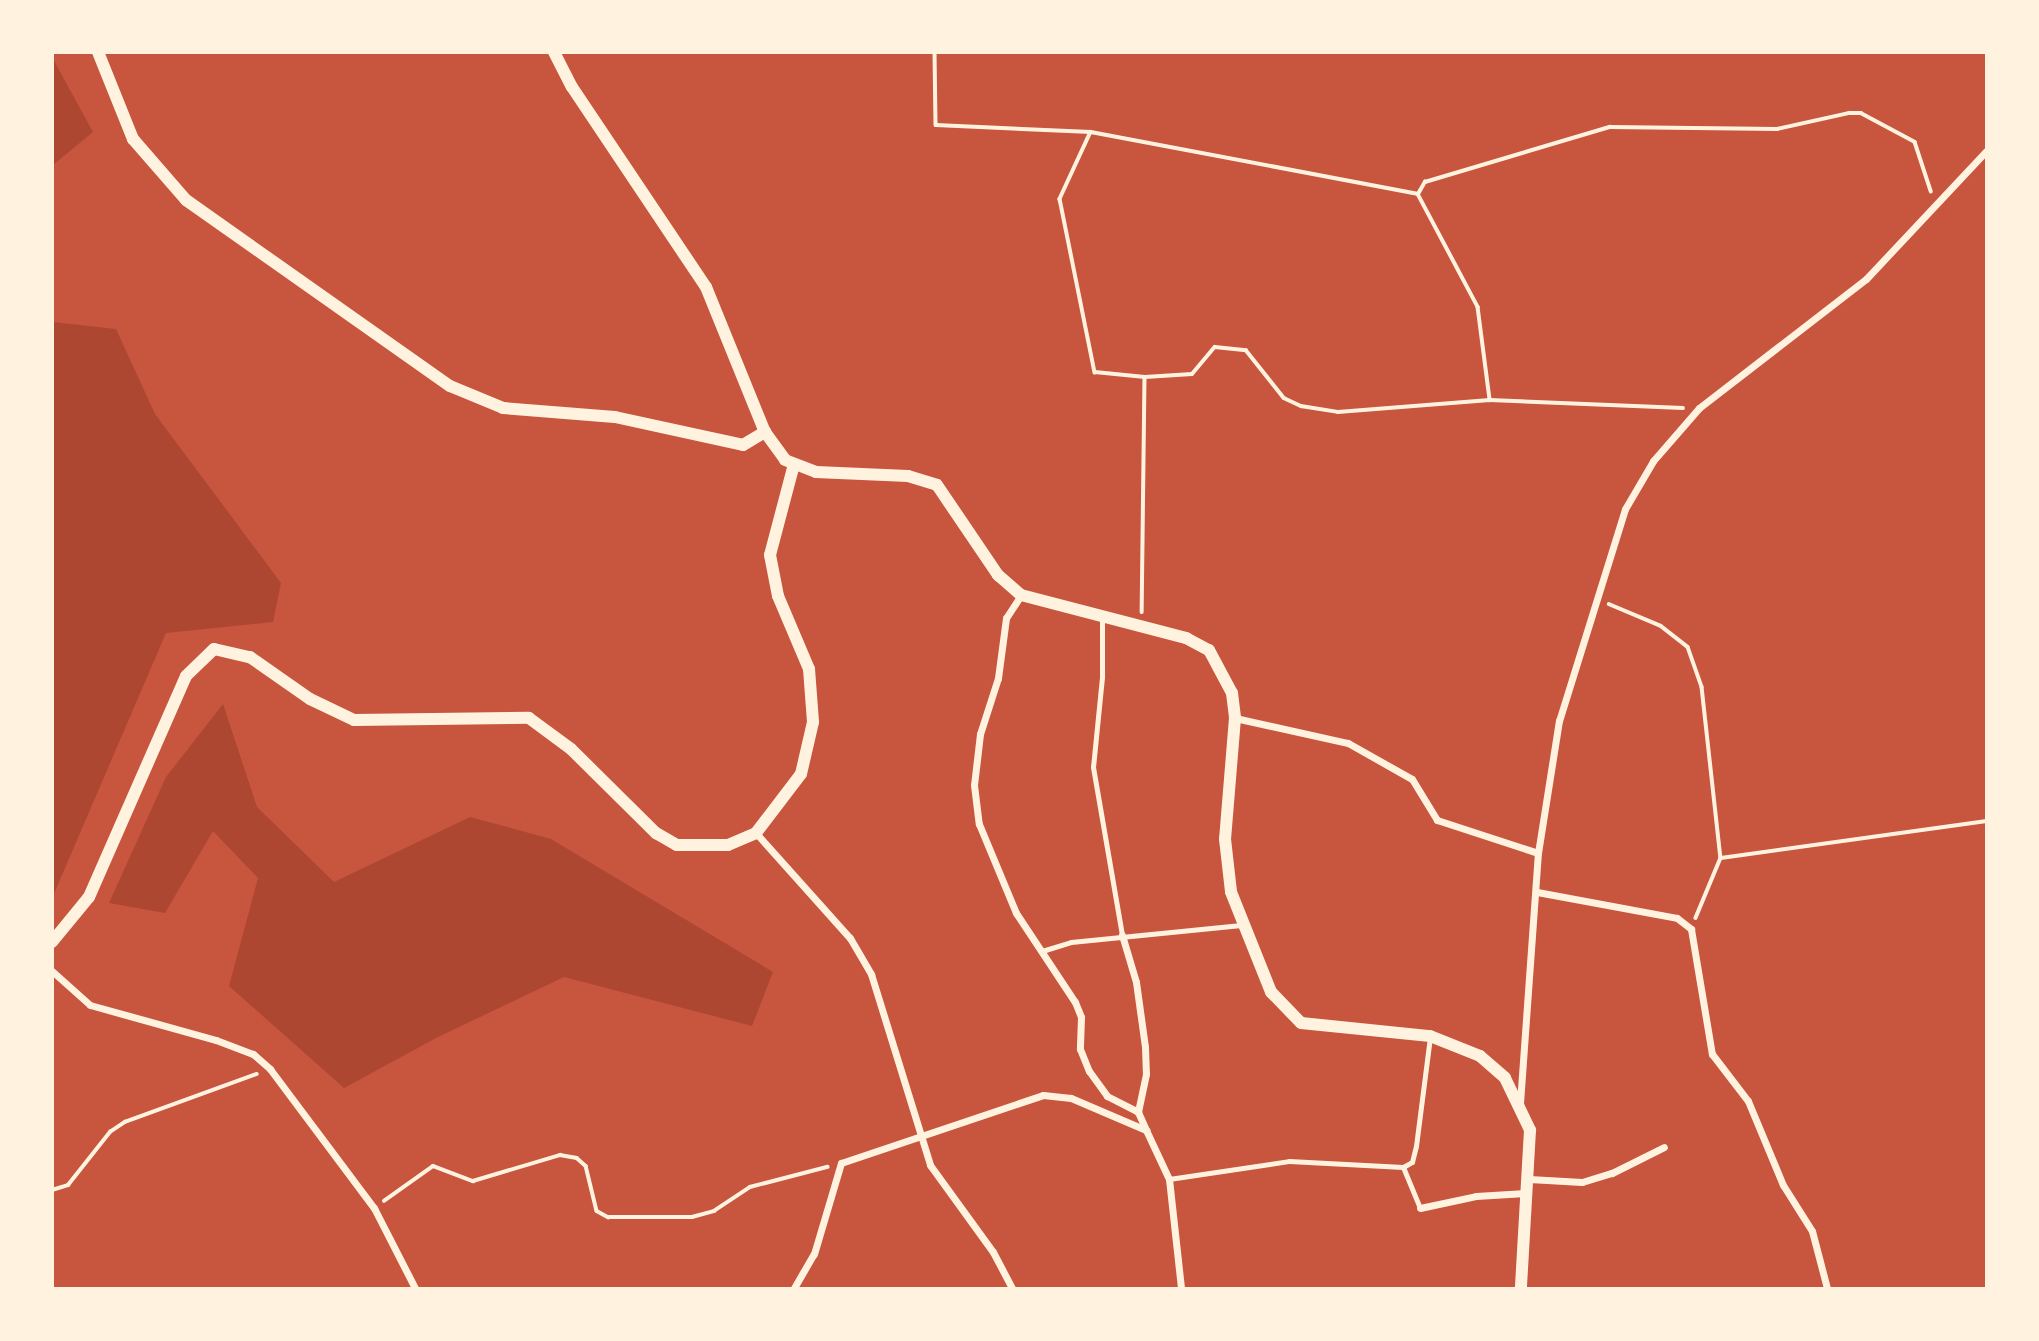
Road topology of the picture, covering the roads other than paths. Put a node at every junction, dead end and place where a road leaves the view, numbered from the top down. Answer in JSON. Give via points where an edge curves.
{"nodes":[{"id":1,"x":98,"y":52,"type":"edge"},
{"id":2,"x":554,"y":53,"type":"edge"},
{"id":3,"x":1986,"y":151,"type":"edge"},
{"id":4,"x":765,"y":432,"type":"junction"},
{"id":5,"x":794,"y":464,"type":"junction"},
{"id":6,"x":1021,"y":595,"type":"junction"},
{"id":7,"x":1102,"y":615,"type":"junction"},
{"id":8,"x":1235,"y":719,"type":"junction"},
{"id":9,"x":756,"y":833,"type":"junction"},
{"id":10,"x":1538,"y":853,"type":"junction"},
{"id":11,"x":1536,"y":892,"type":"junction"},
{"id":12,"x":1241,"y":925,"type":"junction"},
{"id":13,"x":1122,"y":935,"type":"junction"},
{"id":14,"x":52,"y":942,"type":"edge"},
{"id":15,"x":1042,"y":951,"type":"junction"},
{"id":16,"x":52,"y":971,"type":"edge"},
{"id":17,"x":1430,"y":1036,"type":"junction"},
{"id":18,"x":1520,"y":1103,"type":"junction"},
{"id":19,"x":1138,"y":1112,"type":"junction"},
{"id":20,"x":1146,"y":1130,"type":"junction"},
{"id":21,"x":920,"y":1135,"type":"junction"},
{"id":22,"x":1664,"y":1147,"type":"dead end"},
{"id":23,"x":1403,"y":1167,"type":"junction"},
{"id":24,"x":1170,"y":1179,"type":"junction"},
{"id":25,"x":1529,"y":1180,"type":"junction"},
{"id":26,"x":1528,"y":1193,"type":"junction"},
{"id":27,"x":1420,"y":1208,"type":"joint"},
{"id":28,"x":415,"y":1289,"type":"edge"},
{"id":29,"x":794,"y":1289,"type":"edge"},
{"id":30,"x":1012,"y":1289,"type":"edge"},
{"id":31,"x":1181,"y":1289,"type":"edge"},
{"id":32,"x":1521,"y":1289,"type":"edge"},
{"id":33,"x":1827,"y":1289,"type":"edge"}],
"edges":[{"from":1,"to":4,"type":"street","via":[[128,130],[171,186],[450,386],[503,408],[615,416],[743,445]]},
{"from":2,"to":4,"type":"street","via":[[706,287]]},
{"from":3,"to":10,"type":"street","via":[[1866,279],[1699,408],[1653,461],[1625,509],[1559,721]]},
{"from":4,"to":5,"type":"street","via":[[774,448]]},
{"from":5,"to":6,"type":"street","via":[[816,472],[908,476],[937,485],[998,575]]},
{"from":5,"to":9,"type":"street","via":[[770,555],[778,596],[809,669],[813,722],[801,774]]},
{"from":6,"to":7,"type":"street"},
{"from":6,"to":15,"type":"street","via":[[1006,618],[974,785],[985,837],[1016,912]]},
{"from":7,"to":8,"type":"street","via":[[1186,638],[1209,650],[1233,693]]},
{"from":7,"to":13,"type":"lane","via":[[1102,677],[1093,767]]},
{"from":8,"to":10,"type":"street","via":[[1348,743],[1412,779],[1437,820]]},
{"from":8,"to":12,"type":"street","via":[[1224,839]]},
{"from":9,"to":14,"type":"street","via":[[728,845],[677,845],[656,833],[571,749],[529,718],[354,720],[310,699],[250,657],[214,649],[186,676],[89,897]]},
{"from":9,"to":21,"type":"street","via":[[850,938],[871,974]]},
{"from":10,"to":11,"type":"street"},
{"from":11,"to":18,"type":"street"},
{"from":11,"to":33,"type":"street","via":[[1676,918],[1691,929],[1712,1054],[1748,1101],[1783,1185],[1812,1231]]},
{"from":12,"to":13,"type":"lane"},
{"from":12,"to":17,"type":"street","via":[[1271,992],[1301,1023]]},
{"from":13,"to":15,"type":"lane"},
{"from":13,"to":19,"type":"street","via":[[1136,982],[1145,1047],[1146,1074]]},
{"from":15,"to":19,"type":"street","via":[[1081,1017],[1080,1049],[1089,1071],[1107,1096]]},
{"from":16,"to":28,"type":"street","via":[[90,1005],[253,1054],[270,1069],[374,1208]]},
{"from":17,"to":18,"type":"street","via":[[1480,1056],[1505,1078]]},
{"from":17,"to":23,"type":"lane","via":[[1416,1146],[1412,1162]]},
{"from":18,"to":25,"type":"street","via":[[1530,1130]]},
{"from":19,"to":20,"type":"street"},
{"from":20,"to":21,"type":"street","via":[[1071,1098],[1043,1095]]},
{"from":20,"to":24,"type":"street"},
{"from":21,"to":29,"type":"street","via":[[841,1163],[814,1254]]},
{"from":21,"to":30,"type":"street","via":[[930,1165],[993,1252]]},
{"from":22,"to":25,"type":"street","via":[[1622,1169],[1582,1182]]},
{"from":23,"to":24,"type":"lane","via":[[1289,1161]]},
{"from":23,"to":27,"type":"lane"},
{"from":24,"to":31,"type":"street"},
{"from":25,"to":26,"type":"street"},
{"from":26,"to":27,"type":"street","via":[[1476,1196]]},
{"from":26,"to":32,"type":"street"}]}
